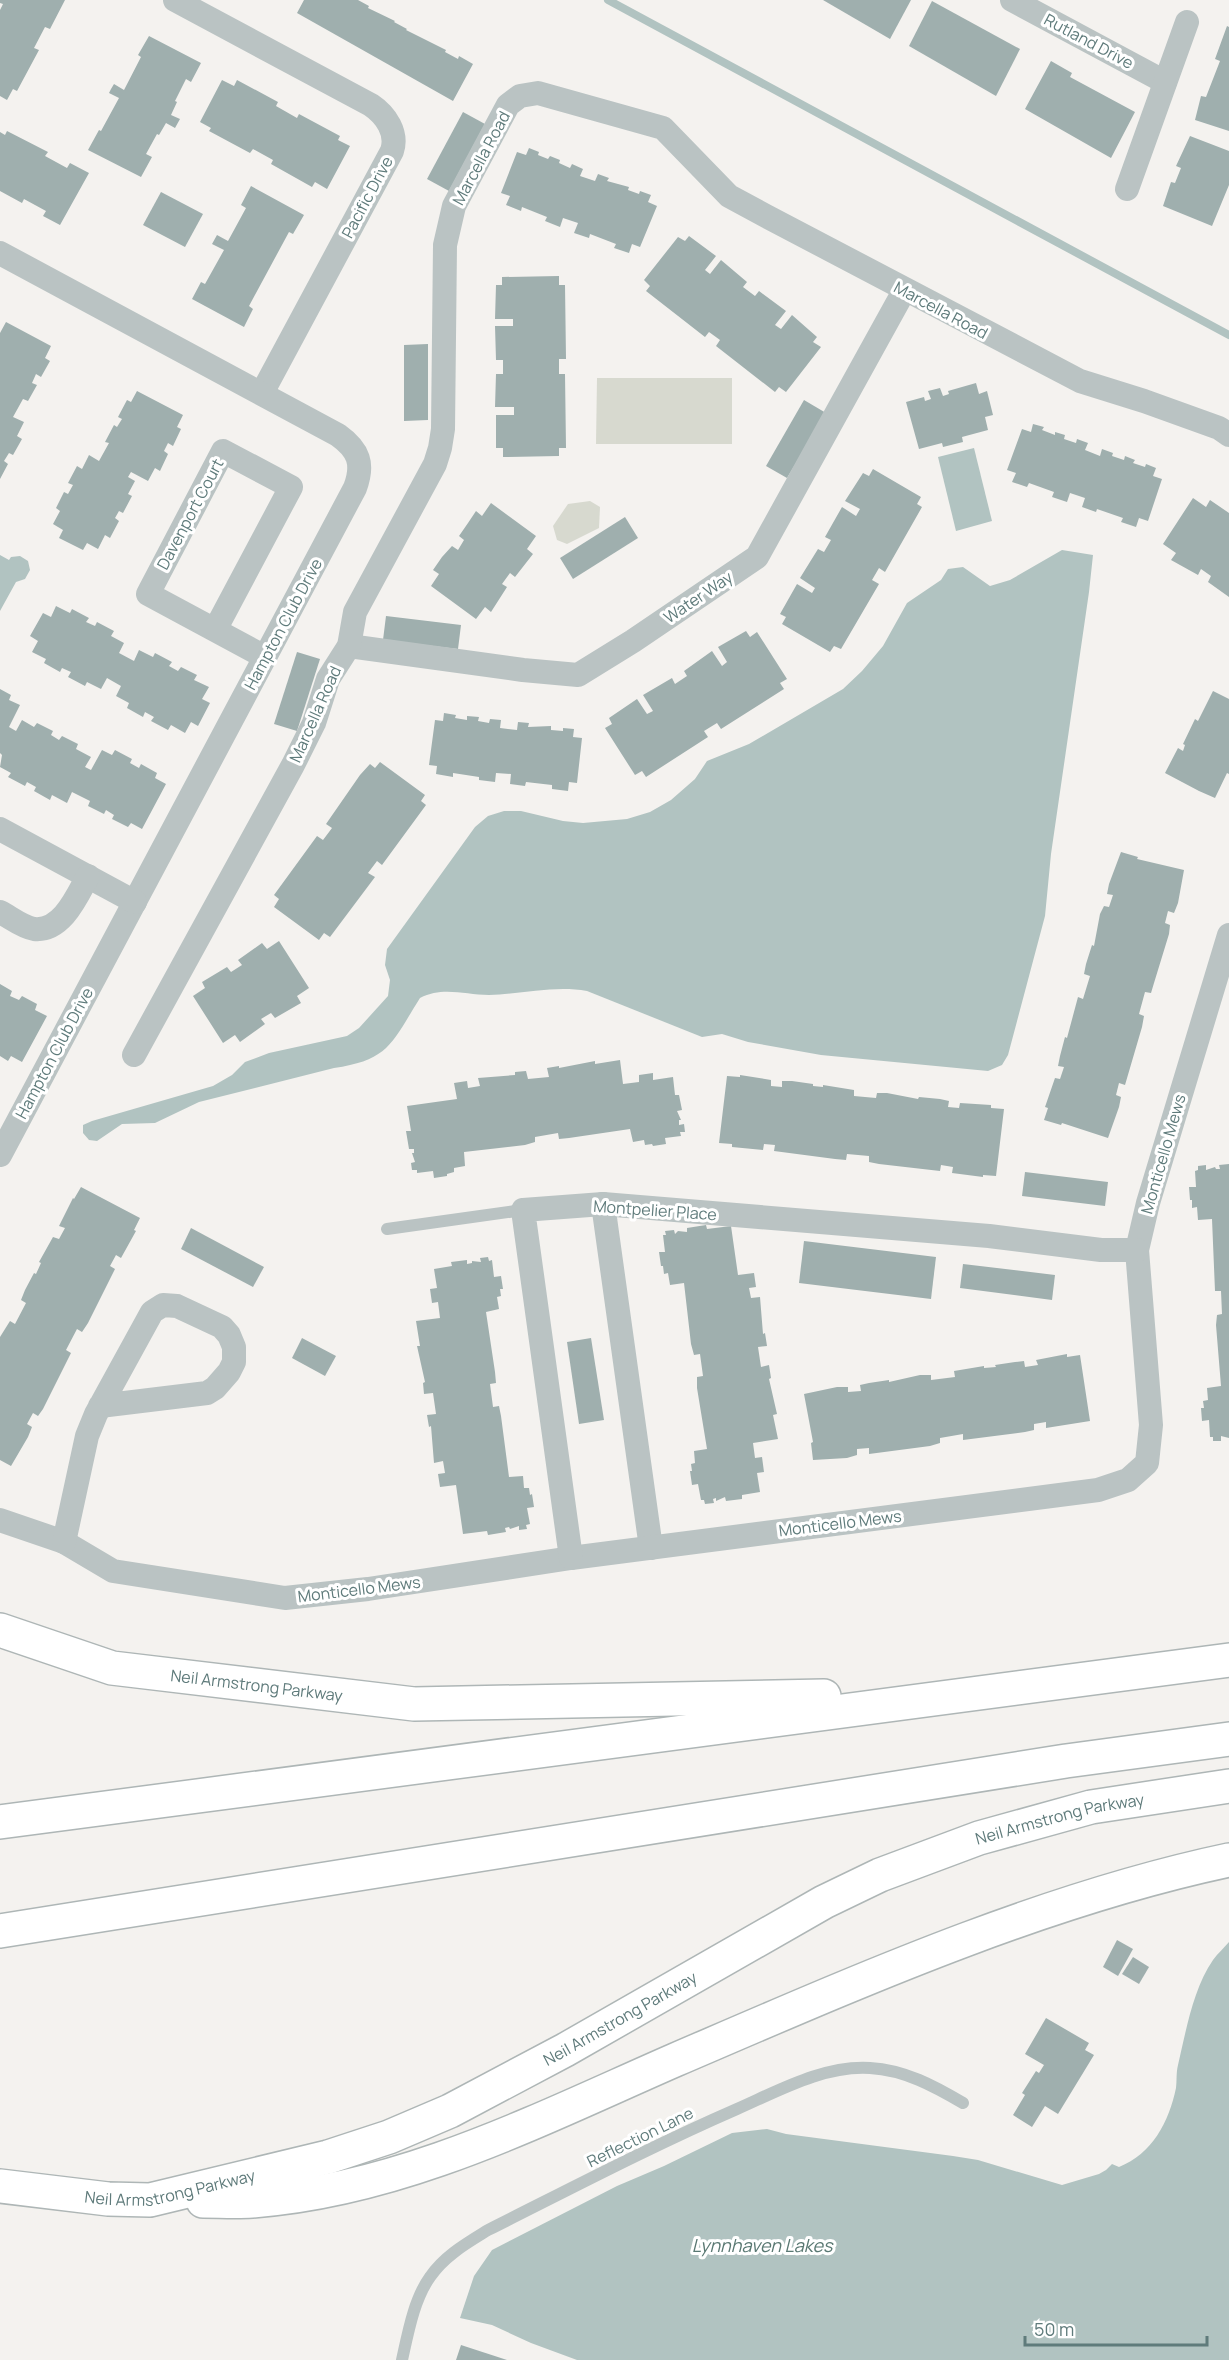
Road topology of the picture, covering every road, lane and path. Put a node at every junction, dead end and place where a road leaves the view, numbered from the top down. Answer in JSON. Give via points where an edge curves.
{"nodes":[{"id":1,"x":175,"y":0,"type":"edge"},
{"id":2,"x":1012,"y":0,"type":"edge"},
{"id":3,"x":1187,"y":22,"type":"dead end"},
{"id":4,"x":1166,"y":82,"type":"junction"},
{"id":5,"x":1127,"y":189,"type":"dead end"},
{"id":6,"x":0,"y":253,"type":"edge"},
{"id":7,"x":904,"y":291,"type":"junction"},
{"id":8,"x":262,"y":393,"type":"junction"},
{"id":9,"x":1229,"y":435,"type":"edge"},
{"id":10,"x":215,"y":630,"type":"junction"},
{"id":11,"x":349,"y":646,"type":"junction"},
{"id":12,"x":266,"y":657,"type":"junction"},
{"id":13,"x":0,"y":829,"type":"edge"},
{"id":14,"x":88,"y":876,"type":"junction"},
{"id":15,"x":135,"y":902,"type":"junction"},
{"id":16,"x":0,"y":912,"type":"edge"},
{"id":17,"x":1229,"y":935,"type":"edge"},
{"id":18,"x":134,"y":1055,"type":"dead end"},
{"id":19,"x":8,"y":1123,"type":"edge"},
{"id":20,"x":0,"y":1155,"type":"edge"},
{"id":21,"x":603,"y":1204,"type":"junction"},
{"id":22,"x":523,"y":1210,"type":"junction"},
{"id":23,"x":387,"y":1229,"type":"dead end"},
{"id":24,"x":1137,"y":1250,"type":"junction"},
{"id":25,"x":100,"y":1406,"type":"junction"},
{"id":26,"x":0,"y":1520,"type":"edge"},
{"id":27,"x":64,"y":1542,"type":"junction"},
{"id":28,"x":651,"y":1548,"type":"junction"},
{"id":29,"x":571,"y":1558,"type":"junction"},
{"id":30,"x":0,"y":1630,"type":"edge"},
{"id":31,"x":1229,"y":1660,"type":"edge"},
{"id":32,"x":988,"y":1692,"type":"junction"},
{"id":33,"x":1229,"y":1739,"type":"edge"},
{"id":34,"x":1229,"y":1786,"type":"edge"},
{"id":35,"x":0,"y":1822,"type":"edge"},
{"id":36,"x":1229,"y":1860,"type":"edge"},
{"id":37,"x":0,"y":1931,"type":"edge"},
{"id":38,"x":963,"y":2103,"type":"dead end"},
{"id":39,"x":0,"y":2186,"type":"edge"},
{"id":40,"x":150,"y":2200,"type":"junction"},
{"id":41,"x":402,"y":2360,"type":"edge"}],
"edges":[{"from":1,"to":8,"type":"street","name":"Pacific Drive","via":[[371,105],[381,113],[394,137],[392,151]]},
{"from":2,"to":4,"type":"street","name":"Rutland Drive"},
{"from":3,"to":4,"type":"street"},
{"from":4,"to":5,"type":"street"},
{"from":6,"to":8,"type":"street","name":"Hampton Club Drive"},
{"from":7,"to":9,"type":"street","name":"Marcella Road","via":[[1080,381],[1187,416]]},
{"from":7,"to":11,"type":"street","name":"Water Way","via":[[757,557],[633,641],[578,675]]},
{"from":7,"to":11,"type":"street","name":"Marcella Road","via":[[729,196],[663,128],[538,93],[520,96],[508,105],[454,206],[445,245],[440,448],[435,464],[354,612]]},
{"from":8,"to":12,"type":"street","name":"Hampton Club Drive","via":[[348,442],[359,457],[360,466],[355,488]]},
{"from":10,"to":10,"type":"street","name":"Davenport Court","via":[[148,594],[223,451],[291,487]]},
{"from":10,"to":12,"type":"street","name":"Davenport Court"},
{"from":11,"to":18,"type":"street","name":"Marcella Road","via":[[328,679],[314,723],[293,765]]},
{"from":12,"to":15,"type":"street","name":"Hampton Club Drive"},
{"from":13,"to":14,"type":"street"},
{"from":14,"to":15,"type":"street"},
{"from":14,"to":16,"type":"street","via":[[70,910],[47,927],[28,927]]},
{"from":15,"to":19,"type":"street","name":"Hampton Club Drive"},
{"from":17,"to":24,"type":"street","name":"Monticello Mews"},
{"from":19,"to":20,"type":"street","name":"Hampton Club Drive"},
{"from":21,"to":22,"type":"street","name":"Montpelier Place"},
{"from":21,"to":24,"type":"street","name":"Montpelier Place","via":[[989,1236],[1101,1250]]},
{"from":21,"to":28,"type":"street"},
{"from":22,"to":23,"type":"lane"},
{"from":22,"to":29,"type":"street"},
{"from":24,"to":28,"type":"street","name":"Monticello Mews","via":[[1151,1425],[1147,1463],[1128,1480],[1098,1490]]},
{"from":25,"to":25,"type":"street","via":[[152,1311],[163,1305],[177,1306],[222,1327],[230,1335],[234,1362],[223,1380],[207,1393]]},
{"from":25,"to":27,"type":"street","via":[[87,1436]]},
{"from":26,"to":27,"type":"street","name":"Monticello Mews"},
{"from":27,"to":29,"type":"street","name":"Monticello Mews","via":[[113,1571],[285,1598]]},
{"from":28,"to":29,"type":"street","name":"Monticello Mews"},
{"from":30,"to":32,"type":"highway","name":"Neil Armstrong Parkway","via":[[112,1668],[414,1704]]},
{"from":31,"to":32,"type":"highway"},
{"from":32,"to":35,"type":"highway"},
{"from":33,"to":37,"type":"highway","via":[[1066,1761]]},
{"from":34,"to":40,"type":"highway","name":"Neil Armstrong Parkway","via":[[1092,1807],[937,1852],[824,1902],[565,2050],[389,2137],[328,2157]]},
{"from":36,"to":40,"type":"highway","via":[[1080,1901],[884,1972],[495,2138],[425,2164],[348,2186],[298,2195],[251,2201]]},
{"from":38,"to":41,"type":"lane","name":"Reflection Lane","via":[[902,2073],[870,2068],[839,2070],[803,2081],[683,2133],[488,2230],[458,2250],[429,2277],[417,2304]]},
{"from":39,"to":40,"type":"highway","name":"Neil Armstrong Parkway"}]}
